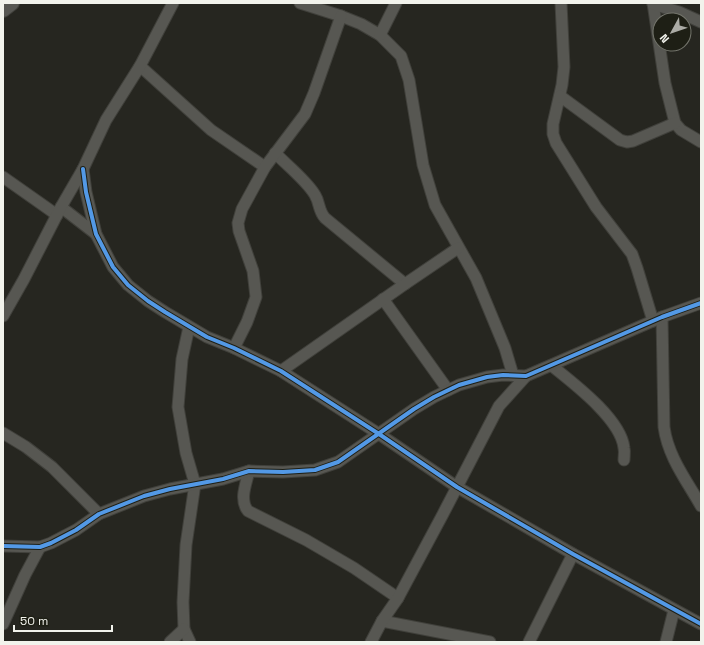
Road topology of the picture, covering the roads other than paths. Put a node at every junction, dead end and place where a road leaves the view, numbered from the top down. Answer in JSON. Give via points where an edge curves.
{"nodes":[{"id":1,"x":12,"y":3,"type":"edge"},
{"id":2,"x":173,"y":3,"type":"edge"},
{"id":3,"x":300,"y":3,"type":"edge"},
{"id":4,"x":396,"y":3,"type":"edge"},
{"id":5,"x":562,"y":3,"type":"edge"},
{"id":6,"x":653,"y":4,"type":"edge"},
{"id":7,"x":3,"y":10,"type":"edge"},
{"id":8,"x":341,"y":16,"type":"junction"},
{"id":9,"x":701,"y":22,"type":"edge"},
{"id":10,"x":380,"y":35,"type":"junction"},
{"id":11,"x":140,"y":66,"type":"junction"},
{"id":12,"x":560,"y":96,"type":"junction"},
{"id":13,"x":675,"y":122,"type":"junction"},
{"id":14,"x":701,"y":142,"type":"edge"},
{"id":15,"x":275,"y":153,"type":"junction"},
{"id":16,"x":265,"y":167,"type":"junction"},
{"id":17,"x":83,"y":169,"type":"junction"},
{"id":18,"x":3,"y":177,"type":"edge"},
{"id":19,"x":59,"y":211,"type":"junction"},
{"id":20,"x":96,"y":234,"type":"junction"},
{"id":21,"x":458,"y":248,"type":"junction"},
{"id":22,"x":404,"y":284,"type":"junction"},
{"id":23,"x":383,"y":299,"type":"junction"},
{"id":24,"x":701,"y":303,"type":"edge"},
{"id":25,"x":3,"y":316,"type":"edge"},
{"id":26,"x":658,"y":319,"type":"junction"},
{"id":27,"x":189,"y":327,"type":"junction"},
{"id":28,"x":234,"y":348,"type":"junction"},
{"id":29,"x":552,"y":366,"type":"junction"},
{"id":30,"x":281,"y":371,"type":"junction"},
{"id":31,"x":513,"y":375,"type":"junction"},
{"id":32,"x":526,"y":376,"type":"junction"},
{"id":33,"x":448,"y":390,"type":"junction"},
{"id":34,"x":3,"y":433,"type":"edge"},
{"id":35,"x":379,"y":434,"type":"junction"},
{"id":36,"x":624,"y":460,"type":"dead end"},
{"id":37,"x":249,"y":471,"type":"junction"},
{"id":38,"x":195,"y":484,"type":"junction"},
{"id":39,"x":457,"y":487,"type":"junction"},
{"id":40,"x":701,"y":506,"type":"edge"},
{"id":41,"x":99,"y":514,"type":"junction"},
{"id":42,"x":3,"y":546,"type":"edge"},
{"id":43,"x":40,"y":547,"type":"junction"},
{"id":44,"x":573,"y":554,"type":"junction"},
{"id":45,"x":398,"y":598,"type":"junction"},
{"id":46,"x":674,"y":610,"type":"junction"},
{"id":47,"x":382,"y":621,"type":"junction"},
{"id":48,"x":3,"y":624,"type":"edge"},
{"id":49,"x":701,"y":624,"type":"edge"},
{"id":50,"x":184,"y":629,"type":"junction"},
{"id":51,"x":170,"y":642,"type":"edge"},
{"id":52,"x":190,"y":642,"type":"edge"},
{"id":53,"x":371,"y":642,"type":"edge"},
{"id":54,"x":490,"y":642,"type":"edge"},
{"id":55,"x":529,"y":642,"type":"edge"},
{"id":56,"x":666,"y":642,"type":"edge"}],
"edges":[{"from":1,"to":7,"type":"street"},
{"from":2,"to":11,"type":"street"},
{"from":3,"to":8,"type":"street"},
{"from":4,"to":10,"type":"street"},
{"from":5,"to":12,"type":"street","via":[[564,67]]},
{"from":6,"to":9,"type":"street"},
{"from":6,"to":13,"type":"street","via":[[665,83]]},
{"from":8,"to":10,"type":"street"},
{"from":8,"to":15,"type":"street","via":[[305,114]]},
{"from":10,"to":21,"type":"street","via":[[401,56],[409,80],[423,165],[435,205]]},
{"from":11,"to":16,"type":"street","via":[[211,130]]},
{"from":11,"to":17,"type":"street","via":[[106,120]]},
{"from":12,"to":13,"type":"street","via":[[626,142]]},
{"from":12,"to":26,"type":"street","via":[[553,124],[556,143],[596,207],[632,254]]},
{"from":13,"to":14,"type":"street","via":[[681,130]]},
{"from":15,"to":16,"type":"street"},
{"from":15,"to":22,"type":"street","via":[[310,188],[316,196],[324,218]]},
{"from":16,"to":28,"type":"street","via":[[242,209],[238,223],[253,271],[256,297]]},
{"from":17,"to":19,"type":"street"},
{"from":17,"to":20,"type":"street"},
{"from":18,"to":19,"type":"street"},
{"from":19,"to":20,"type":"street"},
{"from":19,"to":25,"type":"street"},
{"from":20,"to":27,"type":"street","via":[[113,267],[128,285]]},
{"from":21,"to":22,"type":"street"},
{"from":21,"to":31,"type":"street","via":[[476,278],[505,348]]},
{"from":22,"to":23,"type":"street"},
{"from":23,"to":30,"type":"street"},
{"from":23,"to":33,"type":"street"},
{"from":24,"to":26,"type":"street"},
{"from":26,"to":29,"type":"street"},
{"from":26,"to":40,"type":"street","via":[[666,438],[670,452]]},
{"from":27,"to":28,"type":"street"},
{"from":27,"to":38,"type":"street","via":[[182,359],[178,407],[186,453]]},
{"from":28,"to":30,"type":"street"},
{"from":29,"to":32,"type":"street"},
{"from":29,"to":36,"type":"street","via":[[589,396],[612,423],[620,434]]},
{"from":30,"to":35,"type":"street"},
{"from":31,"to":32,"type":"street"},
{"from":31,"to":33,"type":"street","via":[[487,378]]},
{"from":32,"to":39,"type":"street","via":[[499,406]]},
{"from":33,"to":35,"type":"street","via":[[414,409]]},
{"from":34,"to":41,"type":"street","via":[[52,467]]},
{"from":35,"to":37,"type":"street","via":[[338,462],[314,470]]},
{"from":35,"to":39,"type":"street"},
{"from":37,"to":38,"type":"street"},
{"from":37,"to":45,"type":"street","via":[[243,500],[248,510],[354,568]]},
{"from":38,"to":41,"type":"street","via":[[144,496]]},
{"from":38,"to":50,"type":"street","via":[[186,545]]},
{"from":39,"to":44,"type":"street"},
{"from":39,"to":45,"type":"street"},
{"from":41,"to":43,"type":"street","via":[[76,530]]},
{"from":42,"to":43,"type":"street"},
{"from":43,"to":48,"type":"street"},
{"from":44,"to":46,"type":"street"},
{"from":44,"to":55,"type":"street"},
{"from":45,"to":47,"type":"street"},
{"from":46,"to":49,"type":"street"},
{"from":46,"to":56,"type":"street"},
{"from":47,"to":53,"type":"street"},
{"from":47,"to":54,"type":"street"},
{"from":50,"to":51,"type":"street"},
{"from":50,"to":52,"type":"street"}]}
